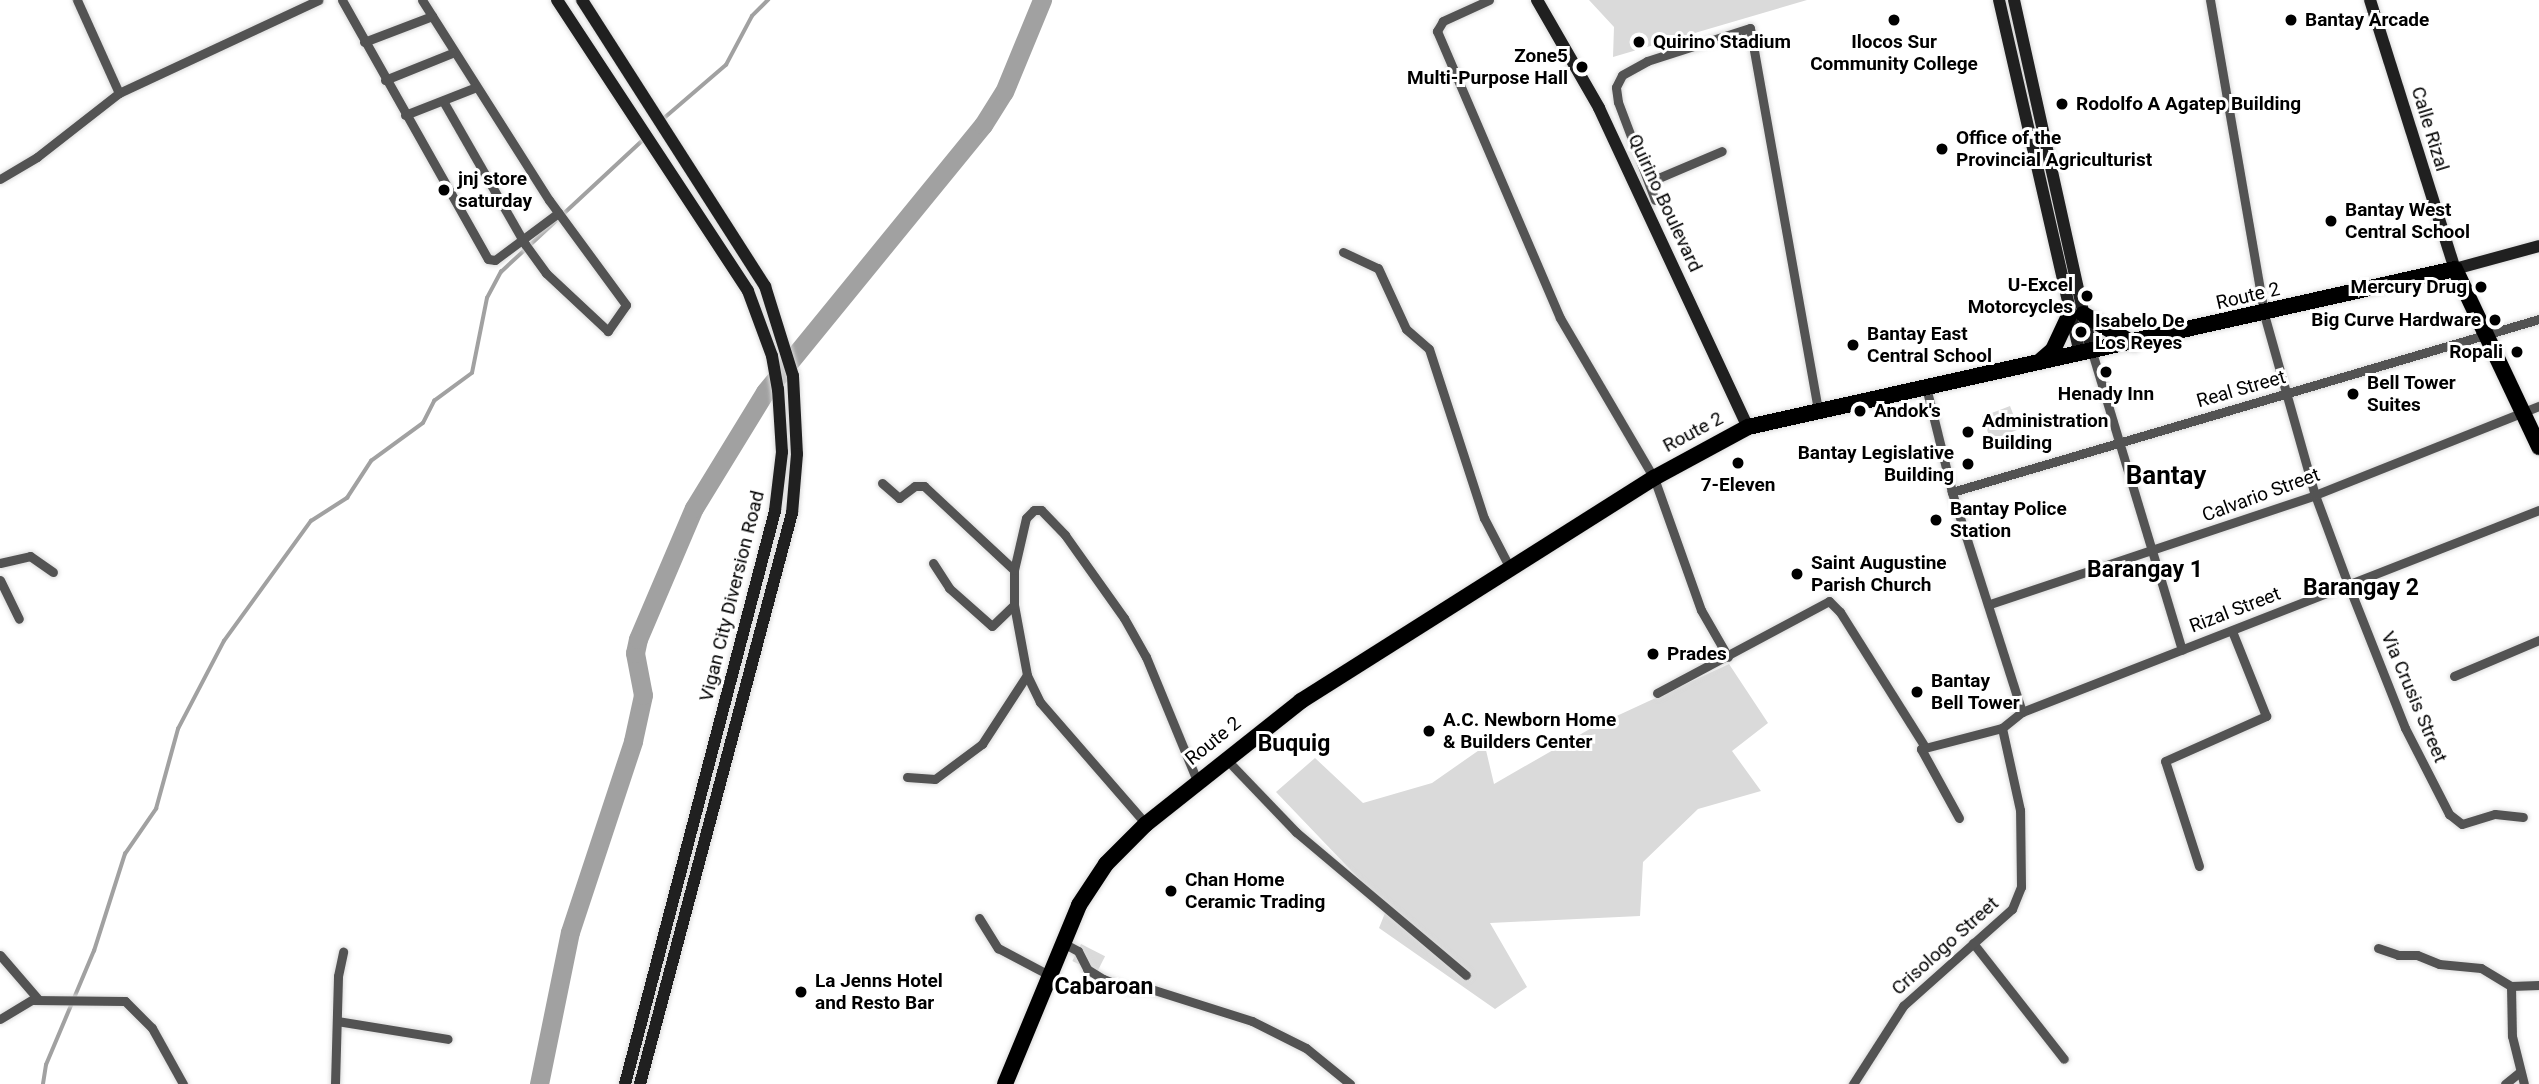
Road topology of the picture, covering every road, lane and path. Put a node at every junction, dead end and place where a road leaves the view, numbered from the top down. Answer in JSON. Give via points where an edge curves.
{"nodes":[{"id":1,"x":77,"y":0,"type":"edge"},
{"id":2,"x":318,"y":0,"type":"edge"},
{"id":3,"x":342,"y":0,"type":"edge"},
{"id":4,"x":422,"y":0,"type":"edge"},
{"id":5,"x":557,"y":0,"type":"edge"},
{"id":6,"x":582,"y":0,"type":"edge"},
{"id":7,"x":1489,"y":0,"type":"edge"},
{"id":8,"x":1537,"y":0,"type":"edge"},
{"id":9,"x":2210,"y":0,"type":"edge"},
{"id":10,"x":2370,"y":0,"type":"edge"},
{"id":11,"x":2014,"y":1,"type":"edge"},
{"id":12,"x":2000,"y":3,"type":"edge"},
{"id":13,"x":432,"y":16,"type":"junction"},
{"id":14,"x":364,"y":43,"type":"junction"},
{"id":15,"x":452,"y":52,"type":"junction"},
{"id":16,"x":385,"y":80,"type":"junction"},
{"id":17,"x":474,"y":88,"type":"junction"},
{"id":18,"x":119,"y":93,"type":"junction"},
{"id":19,"x":443,"y":101,"type":"junction"},
{"id":20,"x":405,"y":115,"type":"junction"},
{"id":21,"x":2041,"y":124,"type":"junction"},
{"id":22,"x":2028,"y":127,"type":"junction"},
{"id":23,"x":1722,"y":151,"type":"dead end"},
{"id":24,"x":0,"y":178,"type":"edge"},
{"id":25,"x":1649,"y":181,"type":"junction"},
{"id":26,"x":1655,"y":200,"type":"dead end"},
{"id":27,"x":559,"y":214,"type":"junction"},
{"id":28,"x":2058,"y":233,"type":"junction"},
{"id":29,"x":524,"y":242,"type":"junction"},
{"id":30,"x":2539,"y":246,"type":"edge"},
{"id":31,"x":1343,"y":251,"type":"dead end"},
{"id":32,"x":2455,"y":270,"type":"junction"},
{"id":33,"x":2076,"y":314,"type":"junction"},
{"id":34,"x":2264,"y":314,"type":"junction"},
{"id":35,"x":2539,"y":319,"type":"edge"},
{"id":36,"x":2484,"y":337,"type":"junction"},
{"id":37,"x":2134,"y":344,"type":"junction"},
{"id":38,"x":2086,"y":354,"type":"junction"},
{"id":39,"x":2034,"y":365,"type":"junction"},
{"id":40,"x":1926,"y":387,"type":"junction"},
{"id":41,"x":2284,"y":394,"type":"junction"},
{"id":42,"x":2539,"y":406,"type":"edge"},
{"id":43,"x":1818,"y":411,"type":"junction"},
{"id":44,"x":2521,"y":414,"type":"junction"},
{"id":45,"x":1748,"y":427,"type":"junction"},
{"id":46,"x":2118,"y":443,"type":"junction"},
{"id":47,"x":2539,"y":447,"type":"edge"},
{"id":48,"x":1654,"y":478,"type":"junction"},
{"id":49,"x":882,"y":483,"type":"dead end"},
{"id":50,"x":1952,"y":492,"type":"junction"},
{"id":51,"x":2315,"y":495,"type":"junction"},
{"id":52,"x":2539,"y":510,"type":"edge"},
{"id":53,"x":2152,"y":552,"type":"junction"},
{"id":54,"x":0,"y":563,"type":"edge"},
{"id":55,"x":933,"y":563,"type":"dead end"},
{"id":56,"x":1014,"y":570,"type":"junction"},
{"id":57,"x":1511,"y":570,"type":"junction"},
{"id":58,"x":53,"y":572,"type":"dead end"},
{"id":59,"x":0,"y":580,"type":"edge"},
{"id":60,"x":2348,"y":584,"type":"junction"},
{"id":61,"x":1990,"y":604,"type":"junction"},
{"id":62,"x":1014,"y":605,"type":"junction"},
{"id":63,"x":19,"y":619,"type":"dead end"},
{"id":64,"x":2232,"y":631,"type":"junction"},
{"id":65,"x":2539,"y":640,"type":"edge"},
{"id":66,"x":2182,"y":650,"type":"junction"},
{"id":67,"x":1728,"y":657,"type":"junction"},
{"id":68,"x":1027,"y":675,"type":"junction"},
{"id":69,"x":2454,"y":676,"type":"dead end"},
{"id":70,"x":1657,"y":693,"type":"dead end"},
{"id":71,"x":2022,"y":712,"type":"junction"},
{"id":72,"x":2002,"y":728,"type":"junction"},
{"id":73,"x":1923,"y":747,"type":"junction"},
{"id":74,"x":1225,"y":758,"type":"junction"},
{"id":75,"x":907,"y":777,"type":"dead end"},
{"id":76,"x":1197,"y":781,"type":"junction"},
{"id":77,"x":2524,"y":817,"type":"dead end"},
{"id":78,"x":1959,"y":818,"type":"dead end"},
{"id":79,"x":1146,"y":824,"type":"junction"},
{"id":80,"x":2199,"y":866,"type":"dead end"},
{"id":81,"x":979,"y":919,"type":"dead end"},
{"id":82,"x":1063,"y":943,"type":"junction"},
{"id":83,"x":1973,"y":943,"type":"junction"},
{"id":84,"x":2378,"y":948,"type":"dead end"},
{"id":85,"x":343,"y":951,"type":"dead end"},
{"id":86,"x":0,"y":955,"type":"edge"},
{"id":87,"x":1049,"y":975,"type":"junction"},
{"id":88,"x":1466,"y":975,"type":"dead end"},
{"id":89,"x":2539,"y":985,"type":"edge"},
{"id":90,"x":2511,"y":986,"type":"junction"},
{"id":91,"x":38,"y":999,"type":"junction"},
{"id":92,"x":0,"y":1019,"type":"edge"},
{"id":93,"x":337,"y":1021,"type":"junction"},
{"id":94,"x":448,"y":1039,"type":"dead end"},
{"id":95,"x":2064,"y":1059,"type":"dead end"},
{"id":96,"x":2520,"y":1072,"type":"junction"},
{"id":97,"x":183,"y":1084,"type":"edge"},
{"id":98,"x":335,"y":1084,"type":"edge"},
{"id":99,"x":625,"y":1084,"type":"edge"},
{"id":100,"x":640,"y":1084,"type":"edge"},
{"id":101,"x":1005,"y":1084,"type":"edge"},
{"id":102,"x":1350,"y":1084,"type":"edge"},
{"id":103,"x":1853,"y":1084,"type":"edge"},
{"id":104,"x":2505,"y":1084,"type":"edge"},
{"id":105,"x":2524,"y":1084,"type":"edge"}],
"edges":[{"from":1,"to":18,"type":"street"},
{"from":2,"to":18,"type":"street"},
{"from":3,"to":14,"type":"street"},
{"from":4,"to":13,"type":"street"},
{"from":5,"to":99,"type":"main road","name":"Vigan City Diversion Road","via":[[748,291],[772,356],[782,452],[775,511]]},
{"from":6,"to":100,"type":"main road","name":"Vigan City Diversion Road","via":[[765,286],[793,376],[797,454],[792,513]]},
{"from":7,"to":48,"type":"street","via":[[1443,21],[1437,31],[1560,318]]},
{"from":8,"to":45,"type":"main road","name":"Quirino Boulevard","via":[[1599,108]]},
{"from":9,"to":34,"type":"street","name":"Via Crusis Street"},
{"from":10,"to":32,"type":"main road","name":"Calle Rizal"},
{"from":11,"to":12,"type":"main road"},
{"from":11,"to":21,"type":"main road"},
{"from":12,"to":22,"type":"main road"},
{"from":13,"to":14,"type":"street"},
{"from":13,"to":15,"type":"street"},
{"from":14,"to":16,"type":"street"},
{"from":15,"to":16,"type":"street"},
{"from":15,"to":17,"type":"street"},
{"from":16,"to":20,"type":"street"},
{"from":17,"to":19,"type":"street"},
{"from":17,"to":27,"type":"street"},
{"from":18,"to":24,"type":"street","via":[[37,158]]},
{"from":19,"to":20,"type":"street"},
{"from":19,"to":29,"type":"street"},
{"from":20,"to":29,"type":"street","via":[[488,259],[495,260]]},
{"from":21,"to":22,"type":"main road"},
{"from":21,"to":28,"type":"main road"},
{"from":22,"to":28,"type":"main road"},
{"from":23,"to":25,"type":"street"},
{"from":25,"to":26,"type":"street"},
{"from":25,"to":43,"type":"street","via":[[1618,102],[1616,87],[1622,75],[1647,61],[1750,28]]},
{"from":27,"to":29,"type":"street"},
{"from":27,"to":29,"type":"street","via":[[626,305],[608,331],[546,273]]},
{"from":28,"to":33,"type":"main road"},
{"from":30,"to":32,"type":"main road"},
{"from":31,"to":57,"type":"street","via":[[1378,268],[1406,328],[1429,349],[1484,518]]},
{"from":32,"to":34,"type":"highway","name":"Route 2"},
{"from":32,"to":36,"type":"highway"},
{"from":33,"to":37,"type":"highway"},
{"from":33,"to":38,"type":"main road"},
{"from":33,"to":39,"type":"highway","via":[[2053,350]]},
{"from":34,"to":37,"type":"highway","name":"Route 2"},
{"from":34,"to":41,"type":"street","name":"Via Crusis Street"},
{"from":35,"to":36,"type":"street","name":"Real Street"},
{"from":36,"to":41,"type":"street","name":"Real Street"},
{"from":36,"to":44,"type":"highway"},
{"from":37,"to":38,"type":"highway","name":"Route 2"},
{"from":38,"to":39,"type":"highway","name":"Route 2"},
{"from":38,"to":46,"type":"street"},
{"from":39,"to":40,"type":"highway","name":"Route 2"},
{"from":40,"to":43,"type":"highway","name":"Route 2"},
{"from":40,"to":50,"type":"street"},
{"from":41,"to":46,"type":"street","name":"Real Street"},
{"from":41,"to":51,"type":"street","name":"Via Crusis Street"},
{"from":42,"to":44,"type":"street","name":"Calvario Street"},
{"from":43,"to":45,"type":"highway","name":"Route 2"},
{"from":44,"to":47,"type":"highway"},
{"from":44,"to":51,"type":"street","name":"Calvario Street"},
{"from":45,"to":48,"type":"highway","name":"Route 2"},
{"from":46,"to":50,"type":"street","name":"Real Street"},
{"from":46,"to":53,"type":"street"},
{"from":48,"to":57,"type":"highway","name":"Route 2"},
{"from":48,"to":67,"type":"street","via":[[1701,610]]},
{"from":49,"to":56,"type":"street","via":[[899,498],[915,486],[924,486]]},
{"from":50,"to":61,"type":"street"},
{"from":51,"to":53,"type":"street","name":"Calvario Street"},
{"from":51,"to":60,"type":"street","name":"Via Crusis Street"},
{"from":52,"to":60,"type":"street","name":"Rizal Street"},
{"from":53,"to":61,"type":"street","name":"Calvario Street"},
{"from":53,"to":66,"type":"street"},
{"from":54,"to":58,"type":"street","via":[[30,556]]},
{"from":55,"to":62,"type":"street","via":[[949,588],[992,626]]},
{"from":56,"to":62,"type":"street"},
{"from":56,"to":76,"type":"street","via":[[1026,518],[1041,510],[1065,535],[1124,618],[1146,657]]},
{"from":57,"to":74,"type":"highway","name":"Route 2","via":[[1301,701]]},
{"from":59,"to":63,"type":"street"},
{"from":60,"to":64,"type":"street","name":"Rizal Street"},
{"from":60,"to":77,"type":"street","name":"Via Crusis Street","via":[[2405,728],[2449,814],[2462,824],[2495,814]]},
{"from":61,"to":71,"type":"street"},
{"from":62,"to":68,"type":"street"},
{"from":64,"to":66,"type":"street","name":"Rizal Street"},
{"from":64,"to":80,"type":"street","via":[[2266,716],[2165,761]]},
{"from":65,"to":69,"type":"street"},
{"from":66,"to":71,"type":"street","name":"Rizal Street"},
{"from":67,"to":70,"type":"street"},
{"from":67,"to":73,"type":"street","via":[[1829,601]]},
{"from":68,"to":75,"type":"street","via":[[982,744],[935,779]]},
{"from":68,"to":79,"type":"street","via":[[1040,702]]},
{"from":71,"to":72,"type":"street"},
{"from":72,"to":73,"type":"street"},
{"from":72,"to":83,"type":"street","name":"Crisologo Street","via":[[2020,810],[2021,887],[2012,909]]},
{"from":73,"to":78,"type":"street"},
{"from":74,"to":76,"type":"highway","name":"Route 2"},
{"from":74,"to":88,"type":"street","via":[[1296,832]]},
{"from":76,"to":79,"type":"highway","name":"Route 2"},
{"from":79,"to":82,"type":"highway","name":"Route 2","via":[[1093,881]]},
{"from":81,"to":87,"type":"street","via":[[998,948]]},
{"from":82,"to":87,"type":"highway","name":"Route 2"},
{"from":82,"to":102,"type":"street","via":[[1078,951],[1087,969],[1103,979],[1252,1021],[1306,1048]]},
{"from":83,"to":95,"type":"street"},
{"from":83,"to":103,"type":"street","name":"Crisologo Street","via":[[1903,1006]]},
{"from":84,"to":90,"type":"street","via":[[2399,955],[2417,954],[2439,964],[2481,968]]},
{"from":85,"to":93,"type":"street"},
{"from":86,"to":91,"type":"street"},
{"from":87,"to":101,"type":"highway","name":"Route 2"},
{"from":89,"to":90,"type":"street"},
{"from":90,"to":96,"type":"street","via":[[2512,1036]]},
{"from":91,"to":92,"type":"street"},
{"from":91,"to":97,"type":"street","via":[[125,1001],[152,1028]]},
{"from":93,"to":94,"type":"street"},
{"from":93,"to":98,"type":"street"},
{"from":96,"to":104,"type":"street"},
{"from":96,"to":105,"type":"street"}]}
